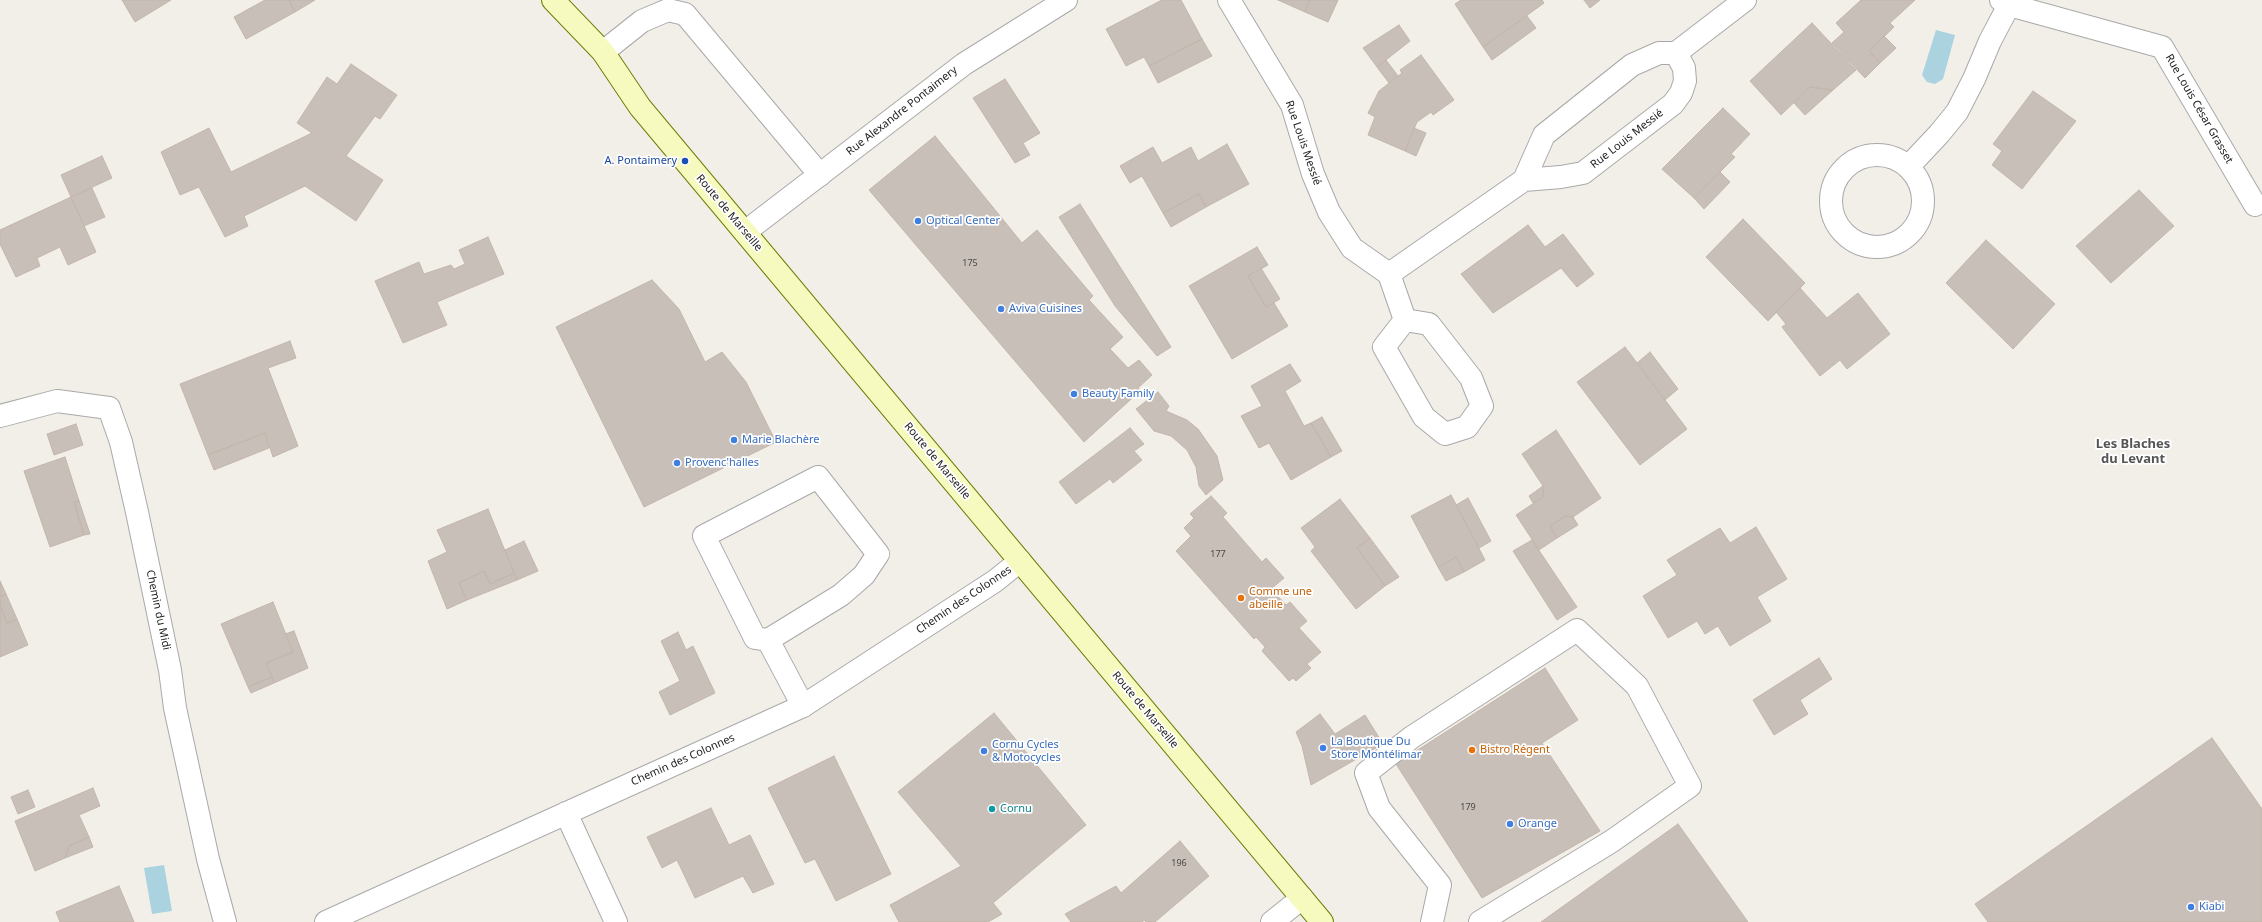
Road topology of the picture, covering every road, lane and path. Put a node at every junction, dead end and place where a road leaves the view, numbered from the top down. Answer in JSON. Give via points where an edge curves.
{"nodes":[{"id":1,"x":553,"y":0,"type":"edge"},
{"id":2,"x":1066,"y":0,"type":"edge"},
{"id":3,"x":1229,"y":0,"type":"edge"},
{"id":4,"x":1745,"y":0,"type":"edge"},
{"id":5,"x":2005,"y":2,"type":"edge"},
{"id":6,"x":603,"y":52,"type":"junction"},
{"id":7,"x":1676,"y":53,"type":"junction"},
{"id":8,"x":1908,"y":167,"type":"junction"},
{"id":9,"x":820,"y":175,"type":"junction"},
{"id":10,"x":1524,"y":180,"type":"junction"},
{"id":11,"x":2254,"y":205,"type":"dead end"},
{"id":12,"x":745,"y":232,"type":"junction"},
{"id":13,"x":1389,"y":274,"type":"junction"},
{"id":14,"x":1405,"y":320,"type":"junction"},
{"id":15,"x":0,"y":416,"type":"edge"},
{"id":16,"x":1020,"y":560,"type":"junction"},
{"id":17,"x":768,"y":640,"type":"junction"},
{"id":18,"x":803,"y":706,"type":"junction"},
{"id":19,"x":566,"y":814,"type":"junction"},
{"id":20,"x":1302,"y":898,"type":"junction"},
{"id":21,"x":225,"y":922,"type":"edge"},
{"id":22,"x":326,"y":922,"type":"edge"},
{"id":23,"x":616,"y":922,"type":"edge"},
{"id":24,"x":1272,"y":922,"type":"edge"},
{"id":25,"x":1322,"y":922,"type":"edge"},
{"id":26,"x":1432,"y":922,"type":"edge"},
{"id":27,"x":1480,"y":922,"type":"edge"}],
"edges":[{"from":1,"to":6,"type":"main road","name":"Route de Marseille"},
{"from":2,"to":9,"type":"street","name":"Rue Alexandre Pontaimery","via":[[964,64]]},
{"from":3,"to":13,"type":"street","name":"Rue Louis Messié","via":[[1292,105],[1313,174],[1329,212],[1352,248]]},
{"from":4,"to":7,"type":"street"},
{"from":5,"to":8,"type":"street","name":"Rue Louis César Grasset","via":[[1974,80],[1957,112]]},
{"from":5,"to":11,"type":"street","name":"Rue Louis César Grasset","via":[[2162,47]]},
{"from":6,"to":9,"type":"street","via":[[642,21],[668,10],[685,14]]},
{"from":6,"to":12,"type":"main road","name":"Route de Marseille","via":[[640,107]]},
{"from":7,"to":10,"type":"street","via":[[1659,53],[1632,65],[1544,135]]},
{"from":7,"to":10,"type":"street","name":"Rue Louis Messié","via":[[1684,68],[1685,81],[1681,93],[1673,104],[1583,173],[1561,178]]},
{"from":8,"to":8,"type":"street","via":[[1917,179],[1923,194],[1917,224],[1907,236],[1894,244],[1878,247],[1863,245],[1849,238],[1839,228],[1832,214],[1830,199],[1833,184],[1841,172],[1852,162],[1866,156],[1881,155],[1895,159]]},
{"from":9,"to":12,"type":"street","name":"Rue Alexandre Pontaimery"},
{"from":10,"to":13,"type":"street"},
{"from":12,"to":16,"type":"main road","name":"Route de Marseille"},
{"from":13,"to":14,"type":"street"},
{"from":14,"to":14,"type":"street","via":[[1384,347],[1387,354],[1424,417],[1444,434],[1467,427],[1482,406],[1471,378],[1429,324]]},
{"from":15,"to":21,"type":"street","name":"Chemin du Midi","via":[[57,401],[109,408],[121,442],[138,512],[170,670],[175,708],[208,859]]},
{"from":16,"to":18,"type":"street","name":"Chemin des Colonnes","via":[[995,581]]},
{"from":16,"to":20,"type":"main road","name":"Route de Marseille"},
{"from":17,"to":17,"type":"street","via":[[841,595],[864,575],[878,554],[818,477],[704,536],[755,638]]},
{"from":17,"to":18,"type":"street"},
{"from":18,"to":19,"type":"street","name":"Chemin des Colonnes"},
{"from":19,"to":22,"type":"street","name":"Chemin des Colonnes"},
{"from":19,"to":23,"type":"street"},
{"from":20,"to":24,"type":"street"},
{"from":20,"to":25,"type":"main road","name":"Route de Marseille"},
{"from":26,"to":27,"type":"street","via":[[1440,885],[1379,808],[1366,773],[1412,737],[1577,630],[1637,686],[1690,786],[1612,841]]}]}
